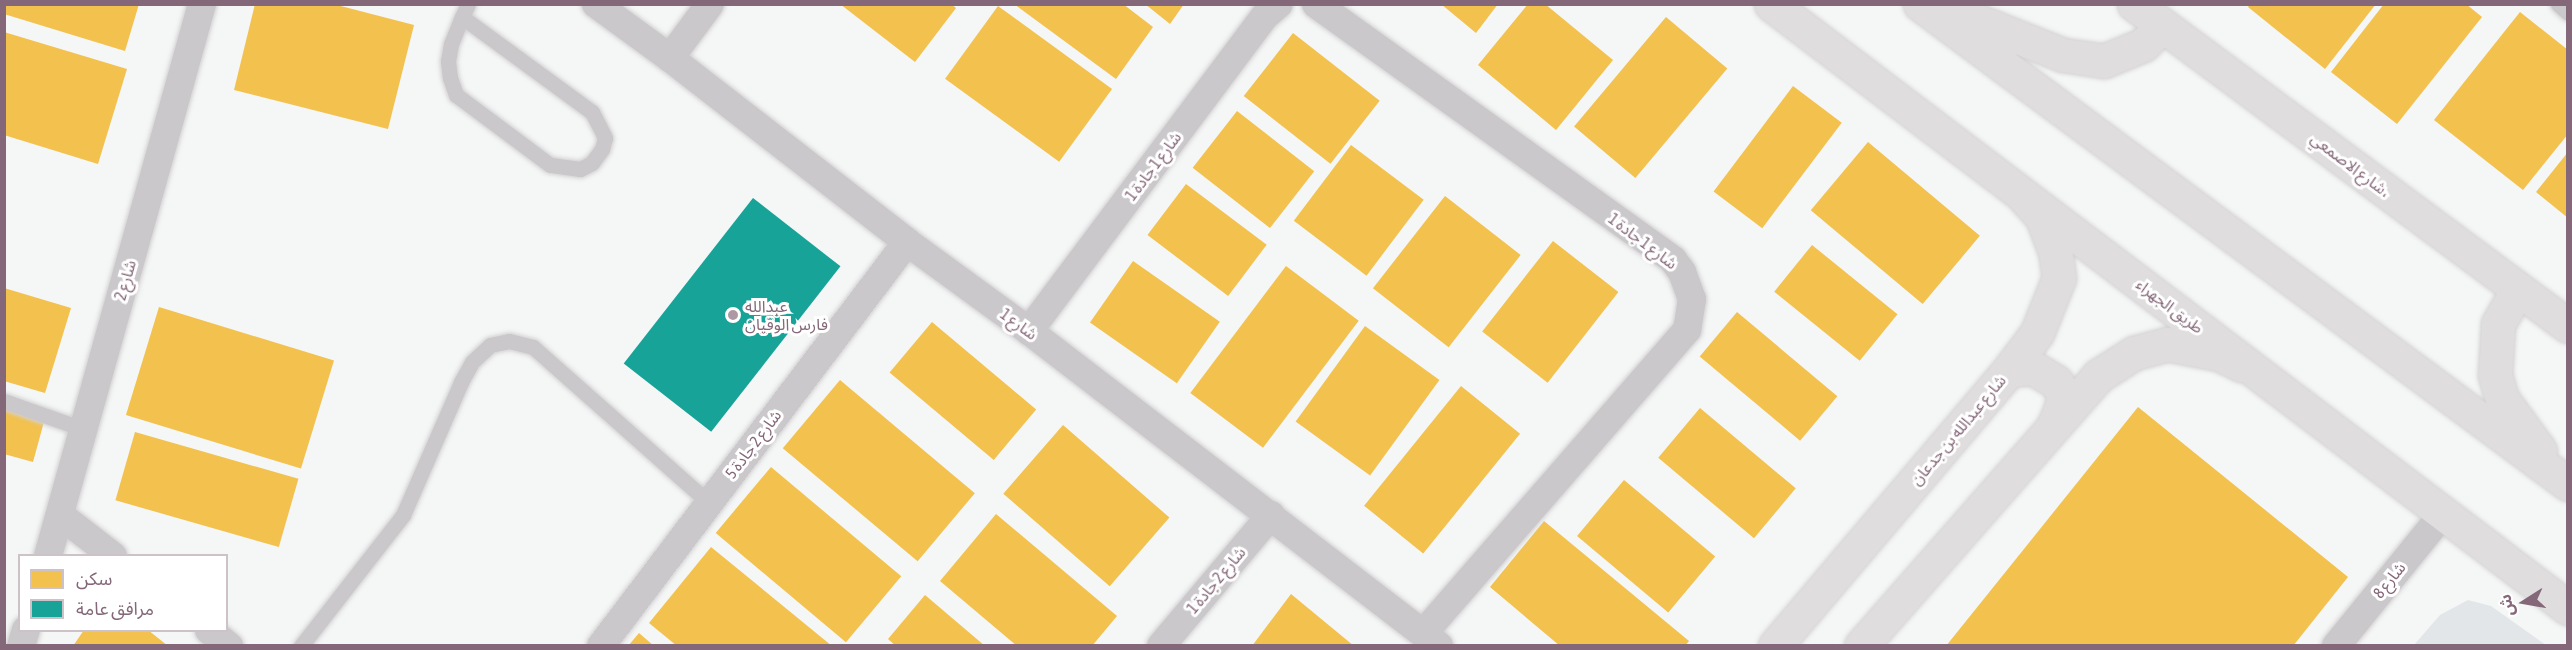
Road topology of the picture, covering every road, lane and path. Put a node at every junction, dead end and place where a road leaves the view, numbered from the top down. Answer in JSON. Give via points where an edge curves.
{"nodes":[{"id":1,"x":202,"y":4,"type":"edge"},
{"id":2,"x":596,"y":4,"type":"edge"},
{"id":3,"x":710,"y":4,"type":"edge"},
{"id":4,"x":1279,"y":4,"type":"edge"},
{"id":5,"x":1316,"y":4,"type":"edge"},
{"id":6,"x":1771,"y":4,"type":"edge"},
{"id":7,"x":1920,"y":4,"type":"edge"},
{"id":8,"x":1935,"y":4,"type":"edge"},
{"id":9,"x":2134,"y":4,"type":"edge"},
{"id":10,"x":2558,"y":4,"type":"edge"},
{"id":11,"x":465,"y":10,"type":"edge"},
{"id":12,"x":2568,"y":13,"type":"edge"},
{"id":13,"x":2162,"y":26,"type":"junction"},
{"id":14,"x":670,"y":58,"type":"junction"},
{"id":15,"x":2019,"y":192,"type":"junction"},
{"id":16,"x":907,"y":242,"type":"junction"},
{"id":17,"x":2518,"y":289,"type":"junction"},
{"id":18,"x":2568,"y":326,"type":"edge"},
{"id":19,"x":1029,"y":331,"type":"junction"},
{"id":20,"x":2009,"y":370,"type":"junction"},
{"id":21,"x":2256,"y":371,"type":"junction"},
{"id":22,"x":4,"y":401,"type":"edge"},
{"id":23,"x":2055,"y":423,"type":"junction"},
{"id":24,"x":83,"y":429,"type":"junction"},
{"id":25,"x":2563,"y":480,"type":"edge"},
{"id":26,"x":708,"y":502,"type":"junction"},
{"id":27,"x":2444,"y":514,"type":"junction"},
{"id":28,"x":60,"y":515,"type":"junction"},
{"id":29,"x":1271,"y":515,"type":"junction"},
{"id":30,"x":48,"y":554,"type":"edge"},
{"id":31,"x":112,"y":554,"type":"edge"},
{"id":32,"x":2568,"y":608,"type":"edge"},
{"id":33,"x":212,"y":632,"type":"edge"},
{"id":34,"x":1432,"y":639,"type":"edge"},
{"id":35,"x":229,"y":645,"type":"edge"},
{"id":36,"x":301,"y":645,"type":"edge"},
{"id":37,"x":601,"y":645,"type":"edge"},
{"id":38,"x":1161,"y":645,"type":"edge"},
{"id":39,"x":1775,"y":645,"type":"edge"},
{"id":40,"x":1861,"y":645,"type":"edge"},
{"id":41,"x":2336,"y":645,"type":"edge"}],
"edges":[{"from":1,"to":24,"type":"street","name":"شارع 2"},
{"from":2,"to":14,"type":"street","name":"شارع 1"},
{"from":3,"to":14,"type":"street"},
{"from":4,"to":19,"type":"street","name":"شارع 1 جادة 1","via":[[1265,16]]},
{"from":5,"to":34,"type":"street","name":"شارع 1 جادة 1","via":[[1672,260],[1682,272],[1692,299],[1688,330]]},
{"from":6,"to":15,"type":"main road","name":"طريق الجهراء"},
{"from":7,"to":25,"type":"main road"},
{"from":8,"to":13,"type":"main road","via":[[2064,55],[2104,61],[2143,45]]},
{"from":9,"to":13,"type":"main road","name":"شارع الاصمعي،"},
{"from":10,"to":12,"type":"lane"},
{"from":11,"to":11,"type":"lane","via":[[448,61],[456,95],[550,165],[580,169],[592,163],[603,149],[605,138],[592,112]]},
{"from":13,"to":17,"type":"main road","name":"شارع الاصمعي،"},
{"from":14,"to":16,"type":"street","name":"شارع 1"},
{"from":15,"to":20,"type":"main road","name":"شارع عبدالله بن جدعان","via":[[2042,217],[2055,251],[2059,278],[2037,333]]},
{"from":15,"to":21,"type":"main road","name":"طريق الجهراء"},
{"from":16,"to":19,"type":"street","name":"شارع 1"},
{"from":16,"to":26,"type":"street","name":"شارع 2 جادة 5"},
{"from":17,"to":18,"type":"main road","name":"شارع الاصمعي،"},
{"from":17,"to":25,"type":"main road","via":[[2498,324],[2495,375],[2502,399]]},
{"from":19,"to":29,"type":"street","name":"شارع 1"},
{"from":20,"to":23,"type":"main road","via":[[2033,368],[2056,381],[2063,404]]},
{"from":20,"to":39,"type":"main road","name":"شارع عبدالله بن جدعان"},
{"from":21,"to":23,"type":"main road","via":[[2219,354],[2167,344],[2134,353],[2098,376]]},
{"from":21,"to":27,"type":"main road","name":"طريق الجهراء"},
{"from":22,"to":24,"type":"lane"},
{"from":23,"to":40,"type":"main road"},
{"from":24,"to":28,"type":"street","name":"شارع 2"},
{"from":26,"to":36,"type":"lane","via":[[533,347],[509,341],[490,345],[472,362],[461,382],[403,515]]},
{"from":26,"to":37,"type":"street","name":"شارع 2 جادة 5"},
{"from":27,"to":32,"type":"main road","name":"طريق الجهراء"},
{"from":27,"to":41,"type":"street","name":"شارع 8"},
{"from":28,"to":30,"type":"street","name":"شارع 2"},
{"from":28,"to":31,"type":"street"},
{"from":29,"to":34,"type":"street","name":"شارع 1"},
{"from":29,"to":38,"type":"street","name":"شارع 2 جادة 1"},
{"from":33,"to":35,"type":"street"}]}
